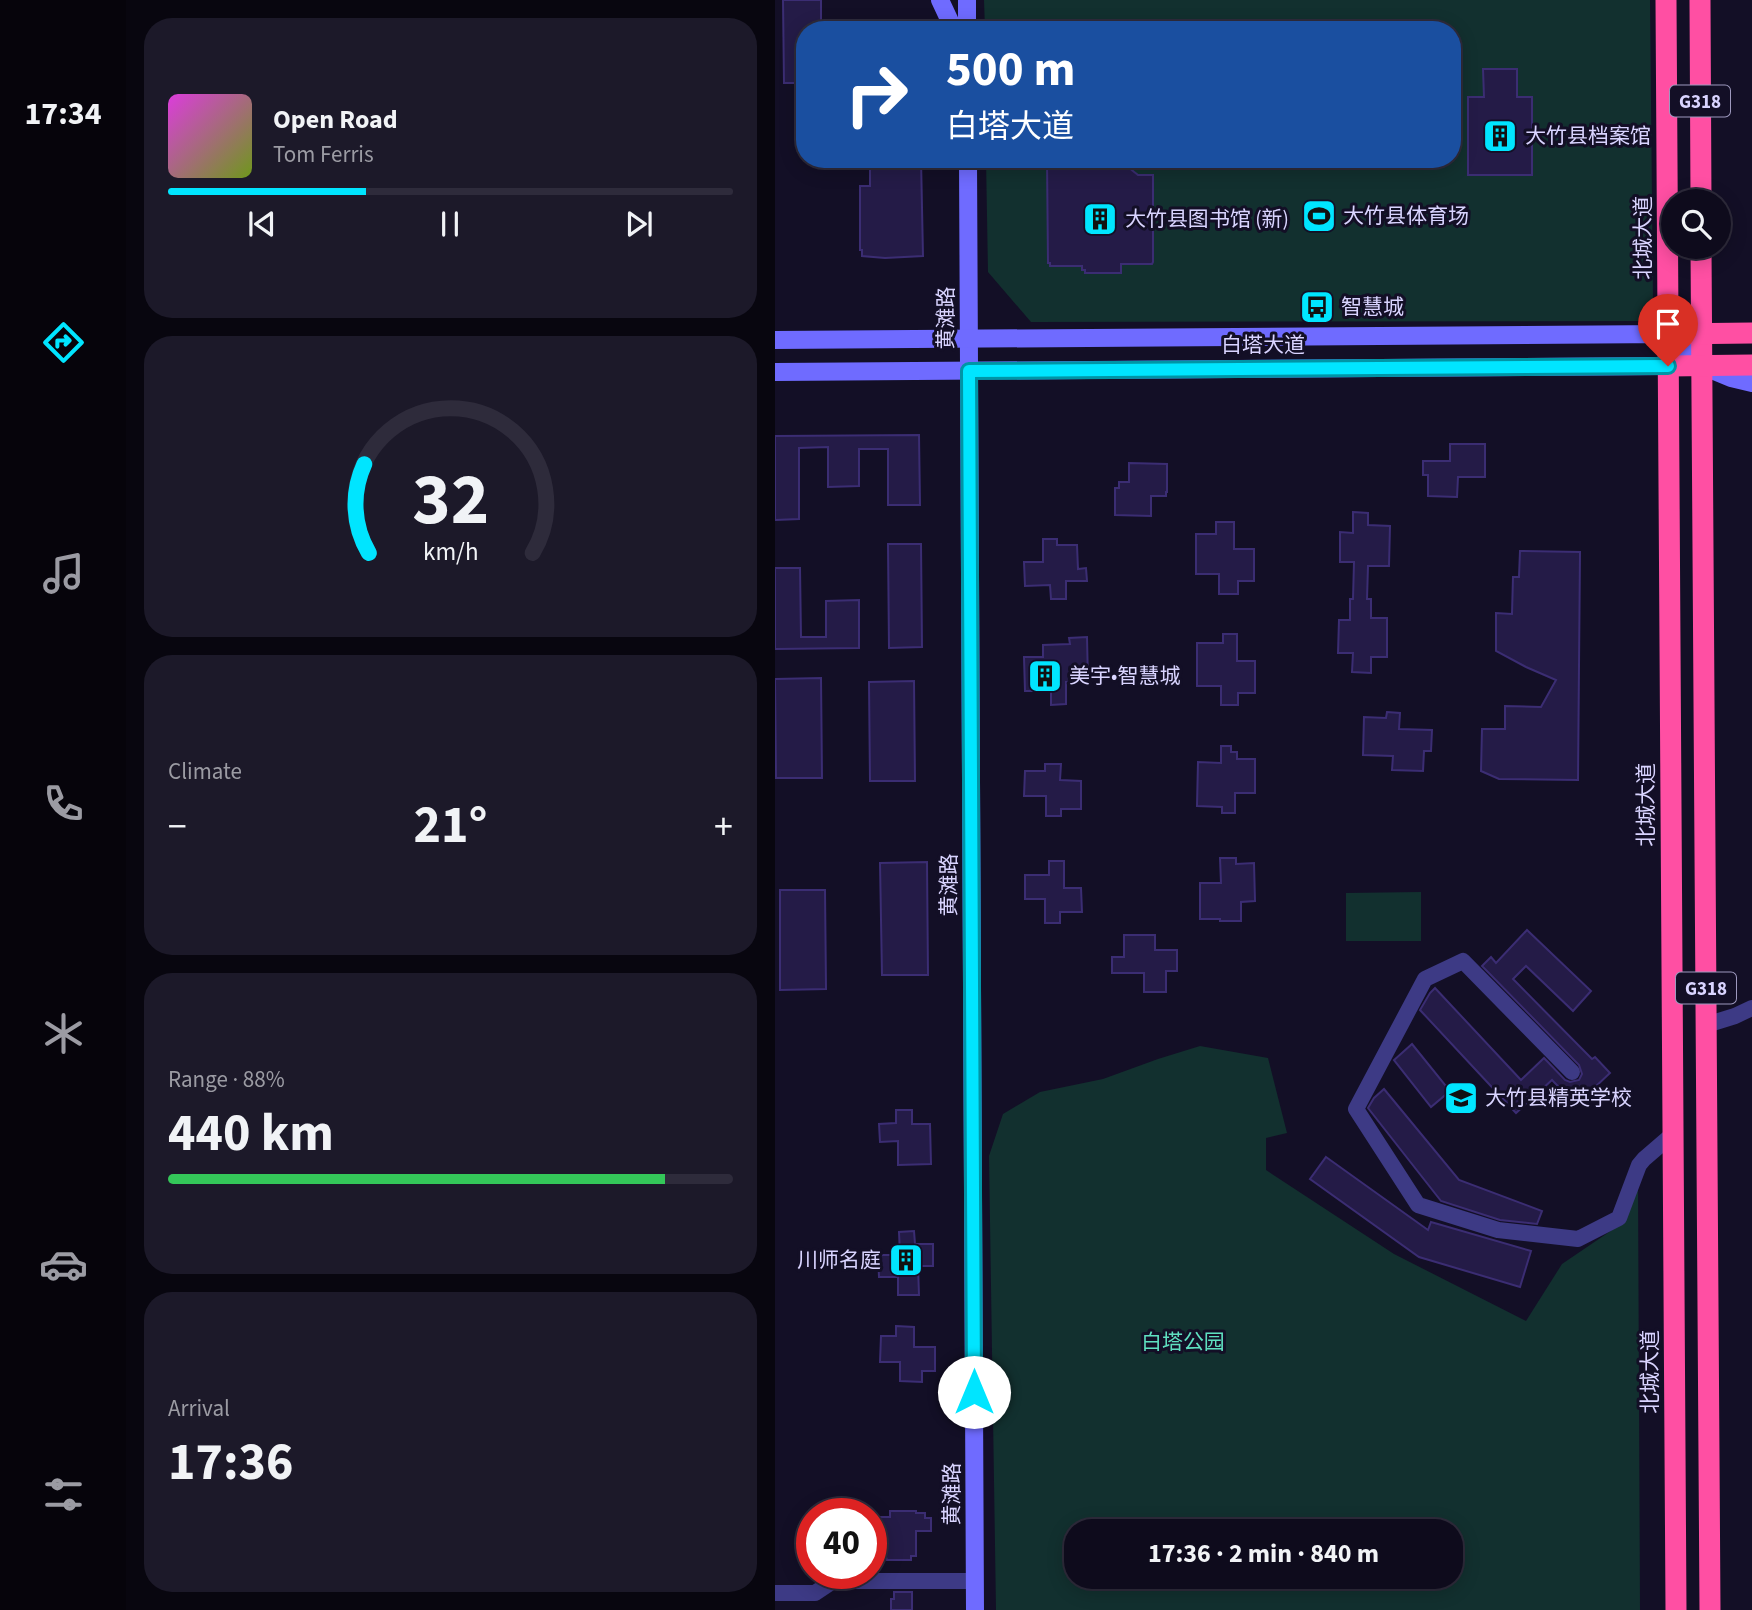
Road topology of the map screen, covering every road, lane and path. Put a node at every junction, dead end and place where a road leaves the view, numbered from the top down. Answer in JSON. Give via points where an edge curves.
{"nodes":[{"id":1,"x":940,"y":0,"type":"edge"},
{"id":2,"x":967,"y":0,"type":"edge"},
{"id":3,"x":1666,"y":0,"type":"edge"},
{"id":4,"x":1700,"y":0,"type":"edge"},
{"id":5,"x":950,"y":21,"type":"edge"},
{"id":6,"x":967,"y":21,"type":"edge"},
{"id":7,"x":967,"y":168,"type":"edge"},
{"id":8,"x":1701,"y":189,"type":"edge"},
{"id":9,"x":1701,"y":259,"type":"edge"},
{"id":10,"x":1752,"y":333,"type":"edge"},
{"id":11,"x":1668,"y":334,"type":"junction"},
{"id":12,"x":1702,"y":334,"type":"junction"},
{"id":13,"x":969,"y":339,"type":"junction"},
{"id":14,"x":775,"y":340,"type":"edge"},
{"id":15,"x":1752,"y":365,"type":"edge"},
{"id":16,"x":1668,"y":366,"type":"junction"},
{"id":17,"x":1702,"y":366,"type":"junction"},
{"id":18,"x":969,"y":371,"type":"junction"},
{"id":19,"x":775,"y":372,"type":"edge"},
{"id":20,"x":1752,"y":383,"type":"edge"},
{"id":21,"x":1752,"y":1008,"type":"edge"},
{"id":22,"x":1706,"y":1025,"type":"junction"},
{"id":23,"x":1572,"y":1072,"type":"dead end"},
{"id":24,"x":1673,"y":1134,"type":"junction"},
{"id":25,"x":975,"y":1581,"type":"junction"},
{"id":26,"x":775,"y":1592,"type":"edge"},
{"id":27,"x":975,"y":1610,"type":"edge"},
{"id":28,"x":1676,"y":1610,"type":"edge"},
{"id":29,"x":1710,"y":1610,"type":"edge"}],
"edges":[{"from":1,"to":5,"type":"main road"},
{"from":2,"to":6,"type":"main road"},
{"from":3,"to":11,"type":"highway","name":"北城大道","number":"G318"},
{"from":4,"to":8,"type":"highway","number":"G318"},
{"from":7,"to":13,"type":"main road","name":"黄滩路"},
{"from":9,"to":12,"type":"highway","number":"G318"},
{"from":10,"to":12,"type":"highway","name":"白塔大道"},
{"from":11,"to":12,"type":"highway","name":"白塔大道"},
{"from":11,"to":13,"type":"main road","name":"白塔大道"},
{"from":11,"to":16,"type":"highway","name":"北城大道","number":"G318"},
{"from":11,"to":17,"type":"main road"},
{"from":12,"to":17,"type":"highway","number":"G318"},
{"from":13,"to":14,"type":"main road","name":"白塔大道"},
{"from":13,"to":18,"type":"main road","name":"黄滩路"},
{"from":15,"to":17,"type":"highway","name":"白塔大道"},
{"from":16,"to":17,"type":"highway","name":"白塔大道"},
{"from":16,"to":18,"type":"main road","name":"白塔大道"},
{"from":16,"to":24,"type":"highway","name":"北城大道","number":"G318"},
{"from":17,"to":20,"type":"main road"},
{"from":17,"to":22,"type":"highway","number":"G318"},
{"from":18,"to":19,"type":"main road","name":"白塔大道"},
{"from":18,"to":25,"type":"main road","name":"黄滩路"},
{"from":21,"to":22,"type":"street"},
{"from":22,"to":29,"type":"highway","number":"G318"},
{"from":23,"to":24,"type":"street","via":[[1463,961],[1425,979],[1356,1109],[1418,1206],[1498,1230],[1578,1239],[1619,1217],[1639,1165]]},
{"from":24,"to":28,"type":"highway","name":"北城大道","number":"G318"},
{"from":25,"to":26,"type":"street","via":[[833,1581],[815,1593]]},
{"from":25,"to":27,"type":"main road","name":"黄滩路"}]}
